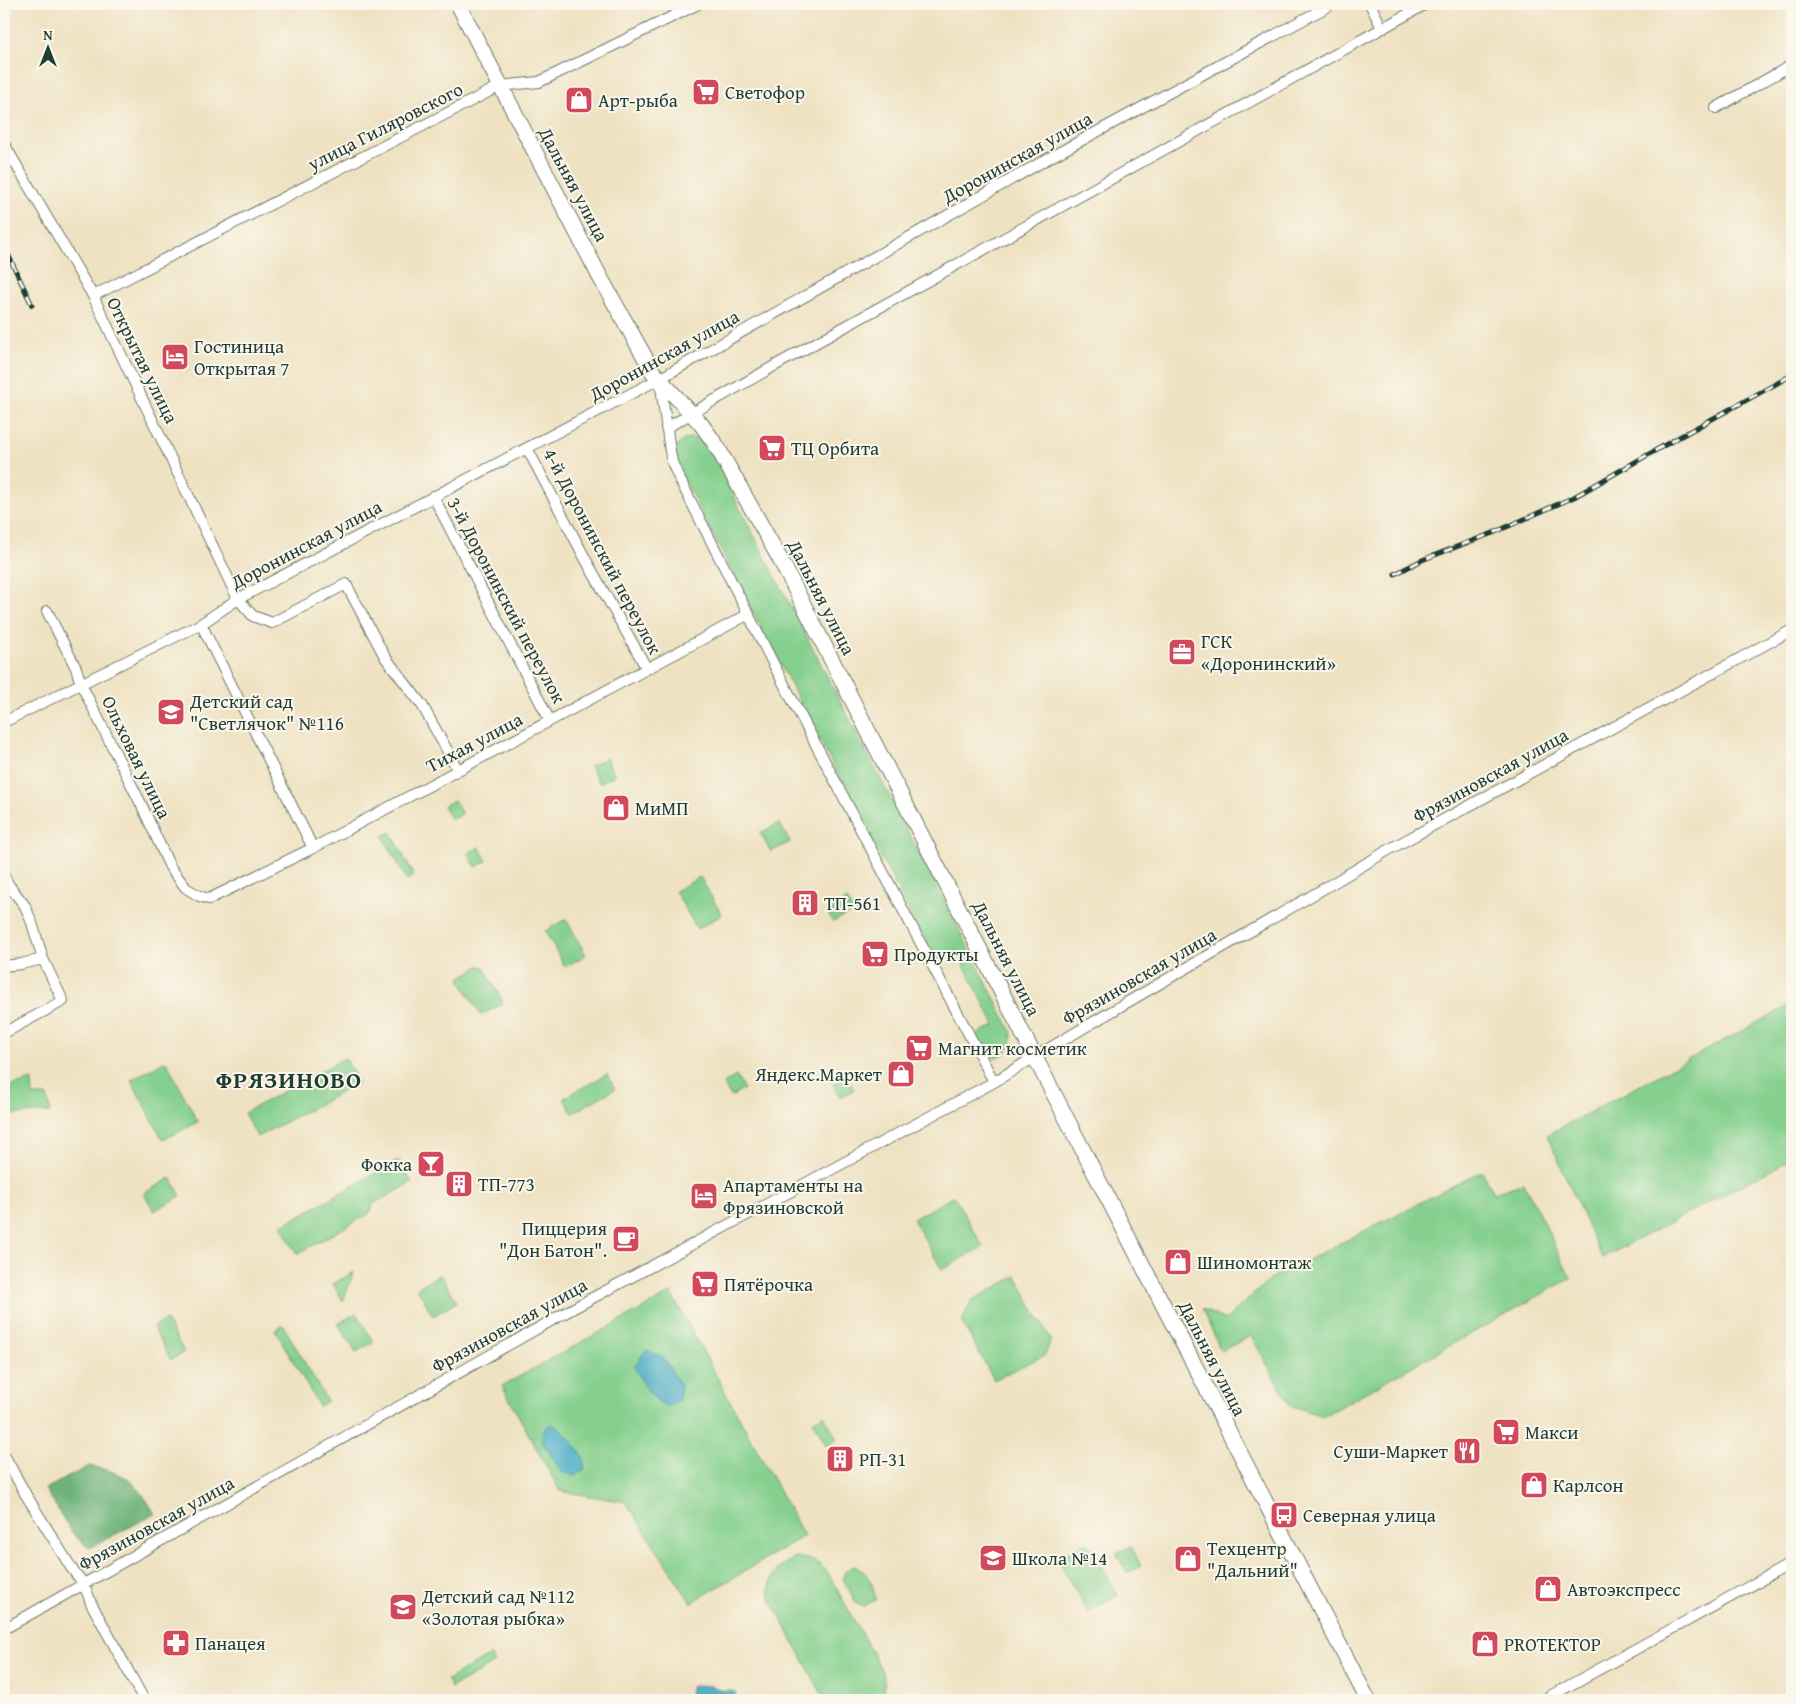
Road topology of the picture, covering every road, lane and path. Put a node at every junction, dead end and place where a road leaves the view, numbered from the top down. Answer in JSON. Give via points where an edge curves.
{"nodes":[{"id":1,"x":458,"y":4,"type":"edge"},
{"id":2,"x":698,"y":4,"type":"edge"},
{"id":3,"x":1332,"y":4,"type":"edge"},
{"id":4,"x":1370,"y":4,"type":"edge"},
{"id":5,"x":1426,"y":4,"type":"edge"},
{"id":6,"x":1382,"y":28,"type":"junction"},
{"id":7,"x":1792,"y":65,"type":"edge"},
{"id":8,"x":500,"y":86,"type":"junction"},
{"id":9,"x":1716,"y":108,"type":"dead end"},
{"id":10,"x":4,"y":144,"type":"edge"},
{"id":11,"x":93,"y":296,"type":"junction"},
{"id":12,"x":659,"y":379,"type":"junction"},
{"id":13,"x":691,"y":414,"type":"junction"},
{"id":14,"x":666,"y":428,"type":"junction"},
{"id":15,"x":527,"y":448,"type":"junction"},
{"id":16,"x":433,"y":496,"type":"junction"},
{"id":17,"x":238,"y":599,"type":"junction"},
{"id":18,"x":47,"y":611,"type":"dead end"},
{"id":19,"x":748,"y":614,"type":"junction"},
{"id":20,"x":201,"y":624,"type":"junction"},
{"id":21,"x":1792,"y":630,"type":"edge"},
{"id":22,"x":647,"y":670,"type":"junction"},
{"id":23,"x":81,"y":684,"type":"junction"},
{"id":24,"x":550,"y":721,"type":"junction"},
{"id":25,"x":4,"y":722,"type":"edge"},
{"id":26,"x":458,"y":770,"type":"junction"},
{"id":27,"x":313,"y":848,"type":"junction"},
{"id":28,"x":4,"y":875,"type":"edge"},
{"id":29,"x":214,"y":896,"type":"joint"},
{"id":30,"x":43,"y":959,"type":"junction"},
{"id":31,"x":4,"y":966,"type":"edge"},
{"id":32,"x":4,"y":1033,"type":"edge"},
{"id":33,"x":1035,"y":1057,"type":"junction"},
{"id":34,"x":994,"y":1082,"type":"junction"},
{"id":35,"x":4,"y":1455,"type":"edge"},
{"id":36,"x":1792,"y":1563,"type":"edge"},
{"id":37,"x":84,"y":1584,"type":"junction"},
{"id":38,"x":4,"y":1629,"type":"edge"},
{"id":39,"x":144,"y":1700,"type":"edge"},
{"id":40,"x":1368,"y":1700,"type":"edge"},
{"id":41,"x":1543,"y":1700,"type":"edge"}],
"edges":[{"from":1,"to":8,"type":"street","name":"Дальняя улица"},
{"from":2,"to":8,"type":"street","name":"улица Гиляровского","via":[[540,82]]},
{"from":3,"to":12,"type":"street","name":"Доронинская улица","via":[[1049,158]]},
{"from":4,"to":6,"type":"street"},
{"from":5,"to":6,"type":"street"},
{"from":6,"to":13,"type":"street"},
{"from":7,"to":9,"type":"street"},
{"from":8,"to":11,"type":"street","name":"улица Гиляровского"},
{"from":8,"to":12,"type":"street","name":"Дальняя улица","via":[[600,277]]},
{"from":10,"to":11,"type":"street","name":"Открытая улица"},
{"from":11,"to":17,"type":"street","name":"Открытая улица"},
{"from":12,"to":13,"type":"street","name":"Дальняя улица"},
{"from":12,"to":14,"type":"street","name":"Дальняя улица"},
{"from":12,"to":15,"type":"street","name":"Доронинская улица"},
{"from":13,"to":14,"type":"street"},
{"from":13,"to":33,"type":"street","name":"Дальняя улица","via":[[716,445],[780,559]]},
{"from":14,"to":19,"type":"street","name":"Дальняя улица","via":[[674,468]]},
{"from":15,"to":16,"type":"street","name":"Доронинская улица"},
{"from":15,"to":22,"type":"street","name":"4-й Доронинский переулок"},
{"from":16,"to":17,"type":"street","name":"Доронинская улица"},
{"from":16,"to":24,"type":"street","name":"3-й Доронинский переулок"},
{"from":17,"to":20,"type":"street","name":"Доронинская улица"},
{"from":17,"to":26,"type":"street","name":"Открытая улица","via":[[253,616],[272,623],[346,584],[385,656],[422,705]]},
{"from":18,"to":23,"type":"street","name":"Ольховая улица"},
{"from":19,"to":22,"type":"street","name":"Тихая улица"},
{"from":19,"to":34,"type":"street","name":"Дальняя улица"},
{"from":20,"to":23,"type":"street","name":"Доронинская улица"},
{"from":20,"to":27,"type":"street"},
{"from":21,"to":33,"type":"street","name":"Фрязиновская улица","via":[[1390,849]]},
{"from":22,"to":24,"type":"street","name":"Тихая улица"},
{"from":23,"to":25,"type":"street","name":"Доронинская улица"},
{"from":23,"to":29,"type":"street","name":"Ольховая улица","via":[[170,867],[186,888],[209,899]]},
{"from":24,"to":26,"type":"street","name":"Тихая улица"},
{"from":26,"to":27,"type":"street","name":"Тихая улица"},
{"from":27,"to":29,"type":"street","name":"Тихая улица"},
{"from":28,"to":30,"type":"street","via":[[25,906]]},
{"from":30,"to":31,"type":"street"},
{"from":30,"to":32,"type":"street","via":[[63,1001]]},
{"from":33,"to":34,"type":"street","name":"Фрязиновская улица"},
{"from":33,"to":40,"type":"street","name":"Дальняя улица"},
{"from":34,"to":37,"type":"street","name":"Фрязиновская улица","via":[[572,1309]]},
{"from":35,"to":37,"type":"street","via":[[31,1504]]},
{"from":36,"to":41,"type":"street"},
{"from":37,"to":38,"type":"street","name":"Фрязиновская улица"},
{"from":37,"to":39,"type":"street","via":[[91,1603]]}]}
